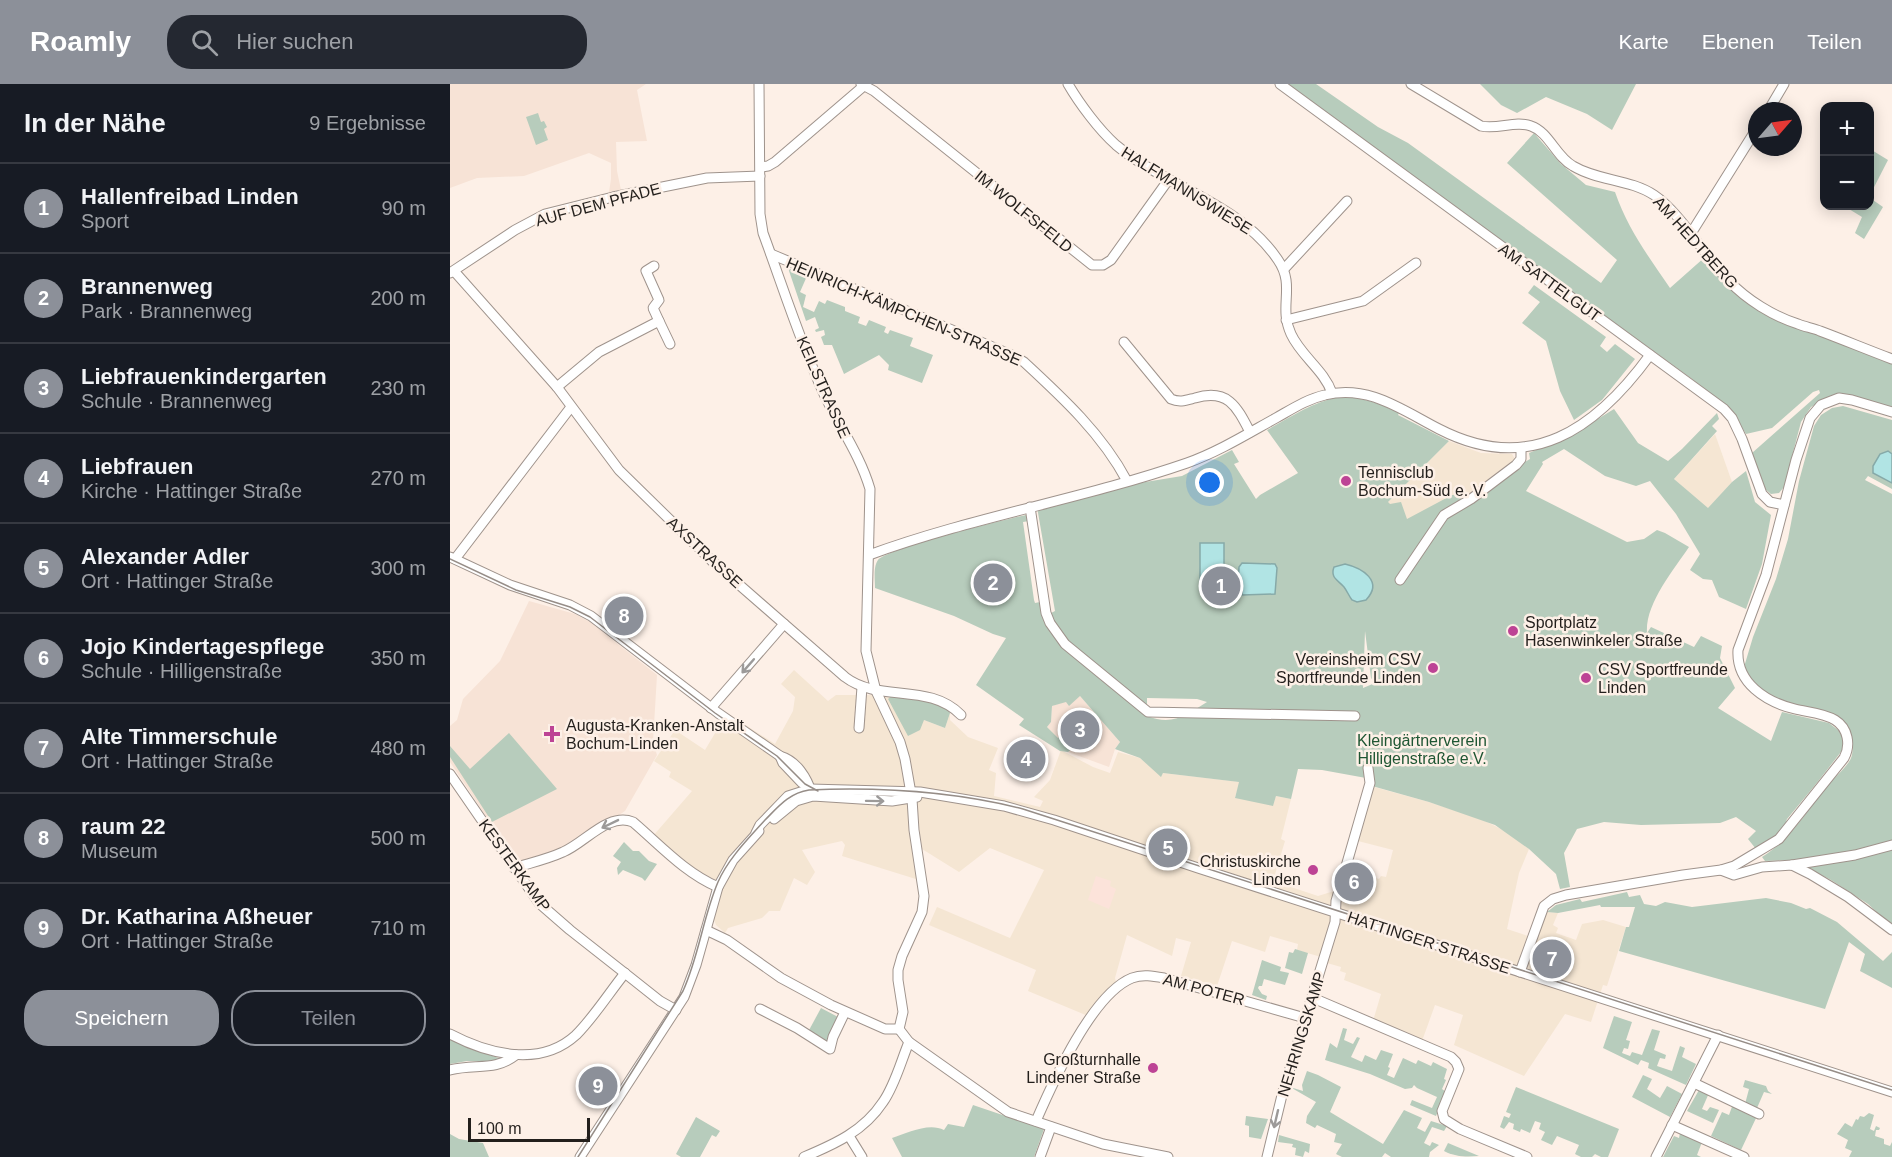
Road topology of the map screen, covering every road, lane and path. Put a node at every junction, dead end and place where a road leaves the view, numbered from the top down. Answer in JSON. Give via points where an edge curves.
{"nodes":[{"id":1,"x":759,"y":84,"type":"edge"},
{"id":2,"x":1068,"y":84,"type":"edge"},
{"id":3,"x":1280,"y":84,"type":"edge"},
{"id":4,"x":1411,"y":84,"type":"edge"},
{"id":5,"x":1784,"y":84,"type":"edge"},
{"id":6,"x":864,"y":85,"type":"edge"},
{"id":7,"x":1773,"y":102,"type":"edge"},
{"id":8,"x":1748,"y":142,"type":"edge"},
{"id":9,"x":760,"y":172,"type":"junction"},
{"id":10,"x":1169,"y":179,"type":"junction"},
{"id":11,"x":1347,"y":201,"type":"dead end"},
{"id":12,"x":1690,"y":235,"type":"junction"},
{"id":13,"x":771,"y":254,"type":"junction"},
{"id":14,"x":1416,"y":263,"type":"dead end"},
{"id":15,"x":654,"y":266,"type":"dead end"},
{"id":16,"x":1284,"y":269,"type":"junction"},
{"id":17,"x":452,"y":272,"type":"edge"},
{"id":18,"x":1286,"y":320,"type":"junction"},
{"id":19,"x":659,"y":321,"type":"junction"},
{"id":20,"x":1124,"y":342,"type":"dead end"},
{"id":21,"x":670,"y":344,"type":"dead end"},
{"id":22,"x":1650,"y":355,"type":"junction"},
{"id":23,"x":1892,"y":359,"type":"edge"},
{"id":24,"x":557,"y":387,"type":"junction"},
{"id":25,"x":1332,"y":393,"type":"junction"},
{"id":26,"x":571,"y":407,"type":"junction"},
{"id":27,"x":1892,"y":412,"type":"edge"},
{"id":28,"x":1251,"y":432,"type":"junction"},
{"id":29,"x":1521,"y":448,"type":"junction"},
{"id":30,"x":1127,"y":482,"type":"junction"},
{"id":31,"x":1784,"y":505,"type":"junction"},
{"id":32,"x":1030,"y":507,"type":"junction"},
{"id":33,"x":869,"y":555,"type":"junction"},
{"id":34,"x":452,"y":558,"type":"edge"},
{"id":35,"x":1400,"y":580,"type":"dead end"},
{"id":36,"x":784,"y":624,"type":"junction"},
{"id":37,"x":862,"y":687,"type":"junction"},
{"id":38,"x":876,"y":691,"type":"junction"},
{"id":39,"x":711,"y":708,"type":"junction"},
{"id":40,"x":961,"y":715,"type":"dead end"},
{"id":41,"x":1355,"y":716,"type":"dead end"},
{"id":42,"x":859,"y":728,"type":"dead end"},
{"id":43,"x":780,"y":756,"type":"junction"},
{"id":44,"x":1368,"y":768,"type":"dead end"},
{"id":45,"x":791,"y":770,"type":"junction"},
{"id":46,"x":450,"y":774,"type":"edge"},
{"id":47,"x":810,"y":792,"type":"junction"},
{"id":48,"x":911,"y":795,"type":"junction"},
{"id":49,"x":788,"y":796,"type":"junction"},
{"id":50,"x":756,"y":833,"type":"junction"},
{"id":51,"x":1892,"y":845,"type":"edge"},
{"id":52,"x":1792,"y":865,"type":"junction"},
{"id":53,"x":514,"y":868,"type":"junction"},
{"id":54,"x":1721,"y":870,"type":"junction"},
{"id":55,"x":718,"y":887,"type":"junction"},
{"id":56,"x":1336,"y":912,"type":"junction"},
{"id":57,"x":706,"y":930,"type":"junction"},
{"id":58,"x":1892,"y":930,"type":"edge"},
{"id":59,"x":1520,"y":972,"type":"junction"},
{"id":60,"x":625,"y":973,"type":"junction"},
{"id":61,"x":1312,"y":998,"type":"junction"},
{"id":62,"x":760,"y":1009,"type":"dead end"},
{"id":63,"x":676,"y":1010,"type":"junction"},
{"id":64,"x":845,"y":1012,"type":"junction"},
{"id":65,"x":1305,"y":1018,"type":"junction"},
{"id":66,"x":899,"y":1029,"type":"junction"},
{"id":67,"x":450,"y":1034,"type":"edge"},
{"id":68,"x":1718,"y":1035,"type":"junction"},
{"id":69,"x":909,"y":1042,"type":"junction"},
{"id":70,"x":516,"y":1055,"type":"junction"},
{"id":71,"x":450,"y":1070,"type":"edge"},
{"id":72,"x":1694,"y":1083,"type":"junction"},
{"id":73,"x":1892,"y":1092,"type":"edge"},
{"id":74,"x":1759,"y":1114,"type":"dead end"},
{"id":75,"x":1036,"y":1121,"type":"junction"},
{"id":76,"x":1672,"y":1125,"type":"junction"},
{"id":77,"x":1051,"y":1127,"type":"junction"},
{"id":78,"x":849,"y":1136,"type":"junction"},
{"id":79,"x":580,"y":1157,"type":"edge"},
{"id":80,"x":804,"y":1157,"type":"edge"},
{"id":81,"x":862,"y":1157,"type":"edge"},
{"id":82,"x":1040,"y":1157,"type":"edge"},
{"id":83,"x":1167,"y":1157,"type":"edge"},
{"id":84,"x":1267,"y":1157,"type":"edge"},
{"id":85,"x":1527,"y":1157,"type":"edge"},
{"id":86,"x":1656,"y":1157,"type":"edge"},
{"id":87,"x":1744,"y":1157,"type":"edge"}],
"edges":[{"from":1,"to":9,"type":"street","name":"KEILSTRASSE"},
{"from":2,"to":10,"type":"street","name":"HALFMANNSWIESE","via":[[1114,143]]},
{"from":3,"to":22,"type":"street","name":"AM SATTELGUT"},
{"from":4,"to":12,"type":"street","name":"AM HEDTBERG","via":[[1481,126],[1525,125],[1538,129],[1560,156],[1580,170],[1653,194]]},
{"from":5,"to":7,"type":"street"},
{"from":6,"to":9,"type":"street","name":"AUF DEM PFADE"},
{"from":6,"to":10,"type":"street","name":"IM WOLFSFELD","via":[[1094,265],[1112,260]]},
{"from":8,"to":12,"type":"street"},
{"from":9,"to":13,"type":"street","name":"KEILSTRASSE","via":[[761,225]]},
{"from":9,"to":17,"type":"street","name":"AUF DEM PFADE","via":[[707,178],[545,214]]},
{"from":10,"to":16,"type":"street","name":"HALFMANNSWIESE","via":[[1255,232]]},
{"from":11,"to":16,"type":"street"},
{"from":12,"to":23,"type":"street","name":"AM HEDTBERG","via":[[1729,282],[1768,311]]},
{"from":13,"to":30,"type":"street","name":"HEINRICH-KÄMPCHEN-STRASSE","via":[[1024,362],[1079,415]]},
{"from":13,"to":33,"type":"street","name":"KEILSTRASSE","via":[[817,379],[864,470],[870,489]]},
{"from":14,"to":18,"type":"street","via":[[1363,301]]},
{"from":15,"to":19,"type":"street","via":[[646,271],[659,300],[653,308]]},
{"from":16,"to":18,"type":"street","via":[[1288,282]]},
{"from":17,"to":24,"type":"street","name":"AXSTRASSE"},
{"from":18,"to":25,"type":"street","via":[[1294,340]]},
{"from":19,"to":21,"type":"street"},
{"from":19,"to":24,"type":"street","via":[[599,352]]},
{"from":20,"to":28,"type":"street","via":[[1172,399],[1208,395],[1225,398],[1236,407]]},
{"from":22,"to":29,"type":"street","via":[[1620,393],[1590,420],[1552,440]]},
{"from":22,"to":31,"type":"street","name":"AM SATTELGUT","via":[[1727,412],[1742,439],[1762,494],[1770,502]]},
{"from":24,"to":26,"type":"street","name":"AXSTRASSE"},
{"from":25,"to":28,"type":"street","via":[[1304,402]]},
{"from":25,"to":29,"type":"street","via":[[1378,397],[1454,437],[1478,445]]},
{"from":26,"to":34,"type":"street"},
{"from":26,"to":36,"type":"street","name":"AXSTRASSE","via":[[619,470],[712,561]]},
{"from":27,"to":31,"type":"street","via":[[1839,398],[1819,407],[1805,428]]},
{"from":28,"to":30,"type":"street","via":[[1204,456]]},
{"from":29,"to":35,"type":"street","via":[[1521,459],[1516,465],[1444,515]]},
{"from":30,"to":32,"type":"street"},
{"from":31,"to":54,"type":"street","via":[[1766,575],[1739,646],[1739,664],[1749,684],[1771,700],[1838,722],[1846,734],[1848,748],[1781,837]]},
{"from":32,"to":33,"type":"street"},
{"from":32,"to":41,"type":"street","via":[[1050,623],[1065,644],[1148,712]]},
{"from":33,"to":38,"type":"street","name":"KEILSTRASSE","via":[[866,651]]},
{"from":34,"to":39,"type":"street","via":[[581,610]]},
{"from":36,"to":37,"type":"street","name":"AXSTRASSE"},
{"from":36,"to":39,"type":"street","one_way":true},
{"from":37,"to":38,"type":"street","name":"AXSTRASSE"},
{"from":37,"to":42,"type":"street"},
{"from":38,"to":40,"type":"street","via":[[931,698],[953,706]]},
{"from":38,"to":48,"type":"street","name":"KEILSTRASSE","via":[[900,742]]},
{"from":39,"to":43,"type":"street"},
{"from":43,"to":45,"type":"street"},
{"from":43,"to":47,"type":"street","via":[[789,759],[805,777]]},
{"from":44,"to":56,"type":"street","name":"NEHRINGSKAMP","via":[[1370,783]]},
{"from":45,"to":47,"type":"street"},
{"from":45,"to":49,"type":"street","via":[[793,787]]},
{"from":46,"to":53,"type":"street","name":"KESTERKAMP"},
{"from":47,"to":48,"type":"street","name":"HATTINGER STRASSE"},
{"from":47,"to":49,"type":"street","name":"HATTINGER STRASSE"},
{"from":47,"to":50,"type":"street","name":"HATTINGER STRASSE"},
{"from":48,"to":56,"type":"street","name":"HATTINGER STRASSE","via":[[972,800],[1037,814]]},
{"from":48,"to":66,"type":"street","name":"KEILSTRASSE","via":[[924,903],[898,970],[903,1012]]},
{"from":49,"to":50,"type":"street","name":"HATTINGER STRASSE"},
{"from":50,"to":55,"type":"street","name":"HATTINGER STRASSE"},
{"from":51,"to":52,"type":"street","via":[[1844,858]]},
{"from":52,"to":54,"type":"street","via":[[1762,867],[1734,875]]},
{"from":52,"to":58,"type":"street","via":[[1848,897]]},
{"from":55,"to":53,"type":"street","one_way":true,"via":[[687,869],[633,822],[620,819],[565,852]]},
{"from":53,"to":60,"type":"street","name":"KESTERKAMP","via":[[536,900]]},
{"from":54,"to":59,"type":"street","via":[[1553,899],[1546,903]]},
{"from":55,"to":57,"type":"street","name":"HATTINGER STRASSE"},
{"from":56,"to":59,"type":"street","name":"HATTINGER STRASSE"},
{"from":56,"to":61,"type":"street","name":"NEHRINGSKAMP"},
{"from":57,"to":63,"type":"street","name":"HATTINGER STRASSE","via":[[692,976]]},
{"from":57,"to":64,"type":"street"},
{"from":59,"to":68,"type":"street","name":"HATTINGER STRASSE"},
{"from":60,"to":63,"type":"street","name":"KESTERKAMP"},
{"from":60,"to":70,"type":"street","via":[[571,1038],[548,1050]]},
{"from":61,"to":65,"type":"street","name":"NEHRINGSKAMP"},
{"from":61,"to":85,"type":"street","via":[[1451,1057],[1459,1069],[1443,1110],[1444,1119]]},
{"from":62,"to":64,"type":"street","via":[[830,1049]]},
{"from":63,"to":79,"type":"street","name":"HATTINGER STRASSE"},
{"from":64,"to":66,"type":"street","via":[[887,1030]]},
{"from":65,"to":75,"type":"street","name":"AM POTER","via":[[1164,978],[1134,977],[1111,991],[1088,1021]]},
{"from":65,"to":84,"type":"street","name":"NEHRINGSKAMP","one_way":true},
{"from":66,"to":69,"type":"street"},
{"from":67,"to":70,"type":"street","via":[[481,1048]]},
{"from":68,"to":72,"type":"street"},
{"from":68,"to":73,"type":"street","name":"HATTINGER STRASSE"},
{"from":69,"to":75,"type":"street","via":[[1002,1108]]},
{"from":69,"to":78,"type":"street","via":[[884,1102]]},
{"from":70,"to":71,"type":"street","via":[[500,1065]]},
{"from":72,"to":74,"type":"street"},
{"from":72,"to":76,"type":"street"},
{"from":75,"to":77,"type":"street"},
{"from":76,"to":86,"type":"street"},
{"from":76,"to":87,"type":"street"},
{"from":77,"to":82,"type":"street"},
{"from":77,"to":83,"type":"street","via":[[1106,1145]]},
{"from":78,"to":80,"type":"street"},
{"from":78,"to":81,"type":"street"}]}
